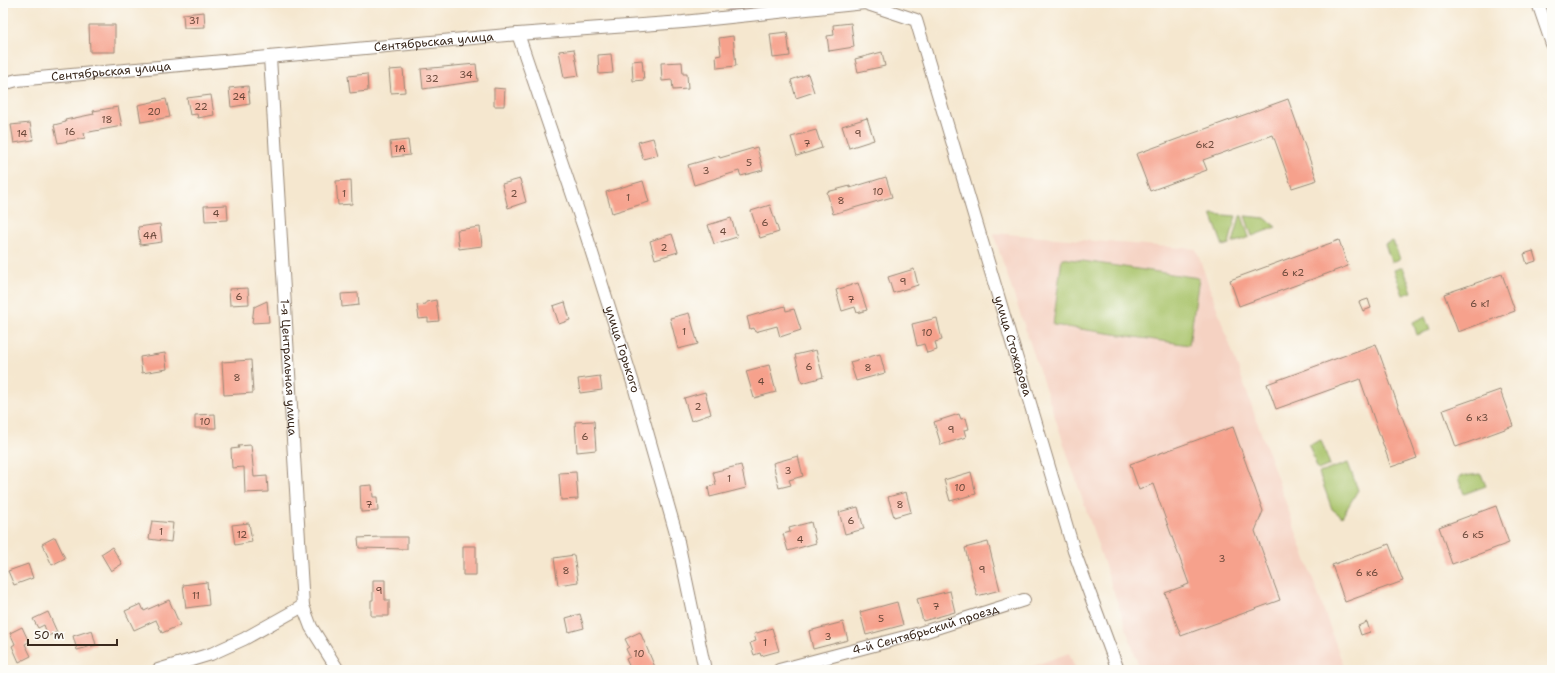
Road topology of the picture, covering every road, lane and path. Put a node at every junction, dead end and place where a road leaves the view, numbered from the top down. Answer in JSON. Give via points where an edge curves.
{"nodes":[{"id":1,"x":865,"y":3,"type":"edge"},
{"id":2,"x":1538,"y":3,"type":"edge"},
{"id":3,"x":518,"y":34,"type":"junction"},
{"id":4,"x":1552,"y":44,"type":"edge"},
{"id":5,"x":270,"y":56,"type":"junction"},
{"id":6,"x":3,"y":84,"type":"edge"},
{"id":7,"x":1024,"y":600,"type":"dead end"},
{"id":8,"x":303,"y":606,"type":"junction"},
{"id":9,"x":158,"y":670,"type":"edge"},
{"id":10,"x":338,"y":670,"type":"edge"},
{"id":11,"x":705,"y":670,"type":"edge"},
{"id":12,"x":779,"y":670,"type":"edge"},
{"id":13,"x":1118,"y":670,"type":"edge"}],
"edges":[{"from":1,"to":3,"type":"street","name":"Сентябрьская улица","via":[[682,22]]},
{"from":1,"to":13,"type":"street","name":"улица Стожарова","via":[[916,20],[1074,551]]},
{"from":2,"to":4,"type":"street"},
{"from":3,"to":5,"type":"street","name":"Сентябрьская улица"},
{"from":3,"to":11,"type":"street","name":"улица Горького","via":[[586,234],[636,394],[677,537]]},
{"from":5,"to":6,"type":"street","name":"Сентябрьская улица","via":[[17,80]]},
{"from":5,"to":8,"type":"street","name":"1-я Центральная улица"},
{"from":7,"to":12,"type":"street","name":"4-й Сентябрьский проезд","via":[[920,633]]},
{"from":8,"to":9,"type":"street","via":[[211,654]]},
{"from":8,"to":10,"type":"street","name":"1-я Центральная улица","via":[[311,626]]}]}
